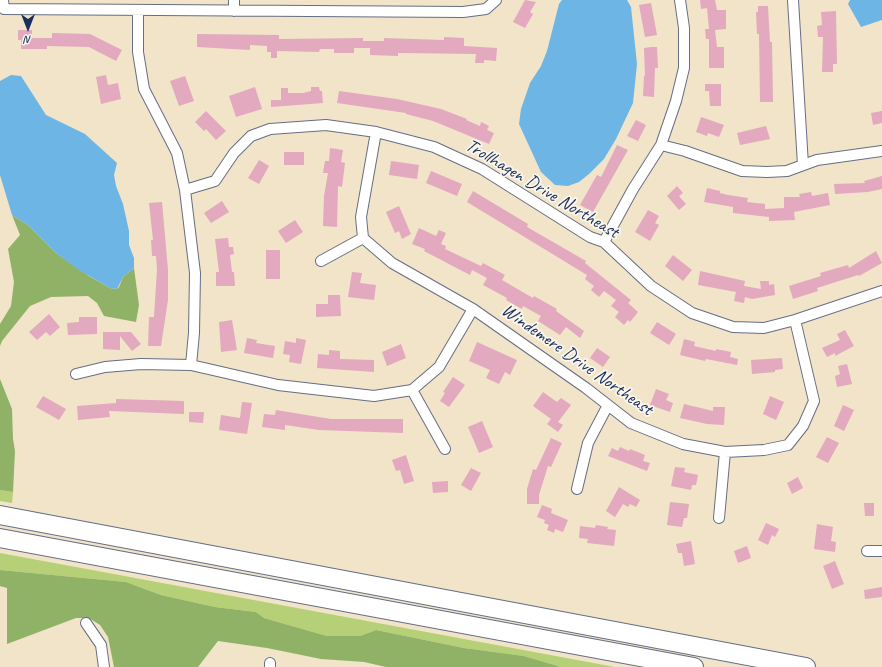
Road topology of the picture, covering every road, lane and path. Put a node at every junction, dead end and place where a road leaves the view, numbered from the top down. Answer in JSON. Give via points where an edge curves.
{"nodes":[{"id":1,"x":234,"y":0,"type":"edge"},
{"id":2,"x":496,"y":0,"type":"edge"},
{"id":3,"x":680,"y":0,"type":"edge"},
{"id":4,"x":793,"y":0,"type":"edge"},
{"id":5,"x":4,"y":5,"type":"edge"},
{"id":6,"x":138,"y":10,"type":"junction"},
{"id":7,"x":234,"y":11,"type":"junction"},
{"id":8,"x":376,"y":132,"type":"junction"},
{"id":9,"x":662,"y":145,"type":"junction"},
{"id":10,"x":882,"y":151,"type":"edge"},
{"id":11,"x":803,"y":165,"type":"junction"},
{"id":12,"x":184,"y":190,"type":"junction"},
{"id":13,"x":363,"y":238,"type":"junction"},
{"id":14,"x":604,"y":242,"type":"junction"},
{"id":15,"x":321,"y":261,"type":"dead end"},
{"id":16,"x":882,"y":291,"type":"edge"},
{"id":17,"x":473,"y":309,"type":"junction"},
{"id":18,"x":795,"y":320,"type":"junction"},
{"id":19,"x":191,"y":365,"type":"junction"},
{"id":20,"x":76,"y":374,"type":"dead end"},
{"id":21,"x":412,"y":390,"type":"junction"},
{"id":22,"x":608,"y":405,"type":"junction"},
{"id":23,"x":445,"y":449,"type":"dead end"},
{"id":24,"x":725,"y":452,"type":"junction"},
{"id":25,"x":577,"y":488,"type":"dead end"},
{"id":26,"x":0,"y":515,"type":"edge"},
{"id":27,"x":719,"y":518,"type":"dead end"},
{"id":28,"x":0,"y":538,"type":"edge"},
{"id":29,"x":867,"y":551,"type":"dead end"},
{"id":30,"x":882,"y":551,"type":"edge"},
{"id":31,"x":86,"y":623,"type":"dead end"},
{"id":32,"x":104,"y":667,"type":"edge"},
{"id":33,"x":694,"y":667,"type":"edge"},
{"id":34,"x":806,"y":667,"type":"edge"}],
"edges":[{"from":1,"to":7,"type":"street"},
{"from":2,"to":7,"type":"street","via":[[486,9],[463,12]]},
{"from":3,"to":9,"type":"street","via":[[684,28],[684,68]]},
{"from":4,"to":11,"type":"street"},
{"from":5,"to":6,"type":"street"},
{"from":6,"to":7,"type":"street"},
{"from":6,"to":12,"type":"street","via":[[138,52],[144,88],[177,153]]},
{"from":8,"to":12,"type":"street","name":"Trollhagen Drive Northeast","via":[[326,125],[270,129],[251,136],[234,153],[216,181]]},
{"from":8,"to":13,"type":"street","via":[[361,217]]},
{"from":8,"to":14,"type":"street","name":"Trollhagen Drive Northeast","via":[[434,147],[482,169],[590,237]]},
{"from":9,"to":11,"type":"street","via":[[742,171],[767,172]]},
{"from":9,"to":14,"type":"street","via":[[633,189]]},
{"from":10,"to":11,"type":"street","via":[[817,160]]},
{"from":12,"to":19,"type":"street","via":[[195,273]]},
{"from":13,"to":15,"type":"street"},
{"from":13,"to":17,"type":"street","name":"Windemere Drive Northeast","via":[[392,263]]},
{"from":14,"to":18,"type":"street","name":"Trollhagen Drive Northeast","via":[[651,286],[692,313],[733,327],[764,328]]},
{"from":16,"to":18,"type":"street","name":"Trollhagen Drive Northeast"},
{"from":17,"to":21,"type":"street","via":[[439,367]]},
{"from":17,"to":22,"type":"street","name":"Windemere Drive Northeast"},
{"from":18,"to":24,"type":"street","name":"Windemere Drive Northeast","via":[[814,400],[803,426],[788,445],[764,450]]},
{"from":19,"to":20,"type":"street","via":[[142,364],[105,367]]},
{"from":19,"to":21,"type":"street","via":[[278,385],[327,392],[374,396]]},
{"from":21,"to":23,"type":"street"},
{"from":22,"to":24,"type":"street","name":"Windemere Drive Northeast","via":[[631,423],[682,444]]},
{"from":22,"to":25,"type":"street","via":[[588,442]]},
{"from":24,"to":27,"type":"street"},
{"from":26,"to":34,"type":"highway"},
{"from":28,"to":33,"type":"highway"},
{"from":29,"to":30,"type":"street"},
{"from":31,"to":32,"type":"street","via":[[101,645]]}]}
